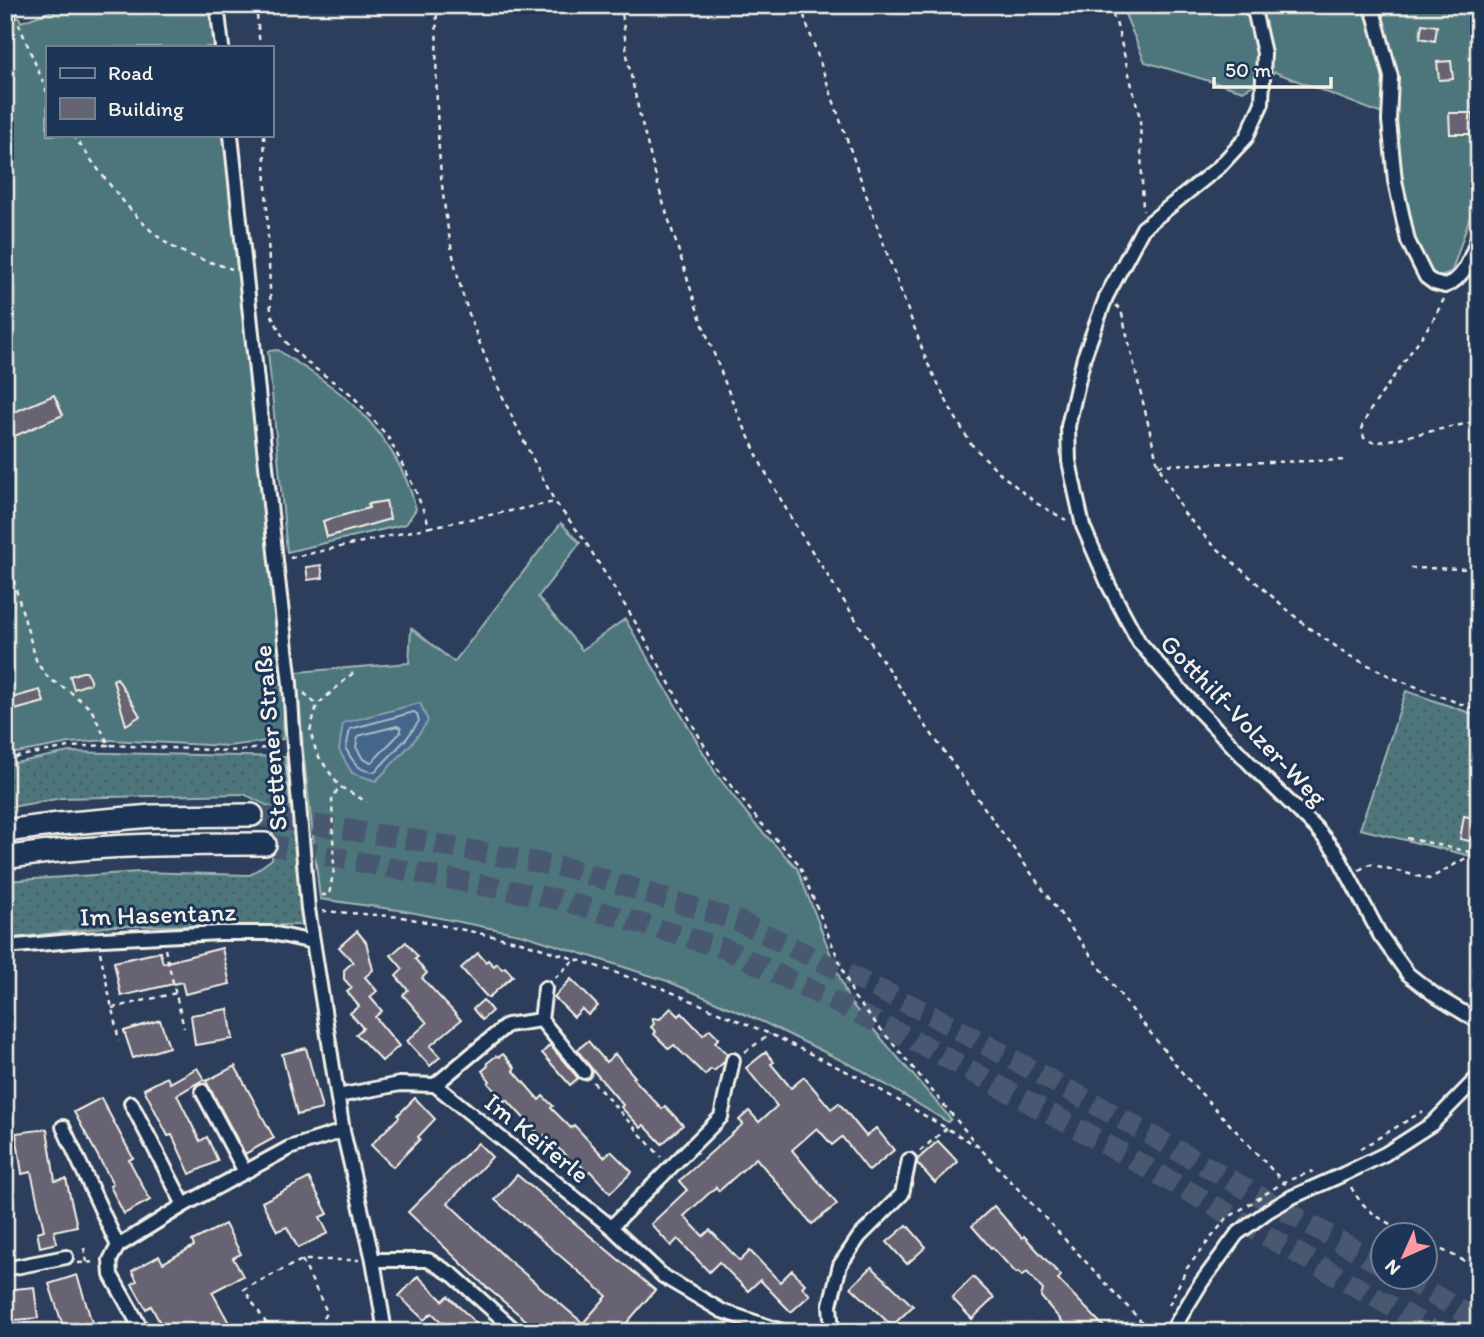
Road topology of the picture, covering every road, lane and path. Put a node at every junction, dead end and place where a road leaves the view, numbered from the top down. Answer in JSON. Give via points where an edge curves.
{"nodes":[{"id":1,"x":11,"y":5,"type":"edge"},
{"id":2,"x":217,"y":5,"type":"edge"},
{"id":3,"x":256,"y":5,"type":"edge"},
{"id":4,"x":438,"y":5,"type":"edge"},
{"id":5,"x":621,"y":5,"type":"edge"},
{"id":6,"x":802,"y":5,"type":"edge"},
{"id":7,"x":1108,"y":5,"type":"edge"},
{"id":8,"x":1249,"y":5,"type":"edge"},
{"id":9,"x":1369,"y":5,"type":"edge"},
{"id":10,"x":222,"y":46,"type":"edge"},
{"id":11,"x":260,"y":46,"type":"edge"},
{"id":12,"x":46,"y":90,"type":"edge"},
{"id":13,"x":75,"y":136,"type":"edge"},
{"id":14,"x":231,"y":136,"type":"edge"},
{"id":15,"x":264,"y":136,"type":"edge"},
{"id":16,"x":1143,"y":228,"type":"junction"},
{"id":17,"x":1479,"y":236,"type":"edge"},
{"id":18,"x":245,"y":271,"type":"junction"},
{"id":19,"x":1452,"y":284,"type":"junction"},
{"id":20,"x":1106,"y":296,"type":"junction"},
{"id":21,"x":1479,"y":421,"type":"edge"},
{"id":22,"x":1348,"y":460,"type":"dead end"},
{"id":23,"x":1158,"y":465,"type":"junction"},
{"id":24,"x":555,"y":502,"type":"junction"},
{"id":25,"x":1083,"y":526,"type":"junction"},
{"id":26,"x":430,"y":527,"type":"junction"},
{"id":27,"x":5,"y":551,"type":"edge"},
{"id":28,"x":276,"y":561,"type":"junction"},
{"id":29,"x":1410,"y":568,"type":"dead end"},
{"id":30,"x":1479,"y":569,"type":"edge"},
{"id":31,"x":353,"y":673,"type":"dead end"},
{"id":32,"x":1479,"y":711,"type":"edge"},
{"id":33,"x":109,"y":745,"type":"junction"},
{"id":34,"x":294,"y":746,"type":"junction"},
{"id":35,"x":5,"y":759,"type":"edge"},
{"id":36,"x":339,"y":786,"type":"junction"},
{"id":37,"x":367,"y":802,"type":"dead end"},
{"id":38,"x":252,"y":815,"type":"tunnel mouth"},
{"id":39,"x":5,"y":831,"type":"edge"},
{"id":40,"x":1406,"y":838,"type":"dead end"},
{"id":41,"x":265,"y":844,"type":"tunnel mouth"},
{"id":42,"x":5,"y":858,"type":"edge"},
{"id":43,"x":1349,"y":875,"type":"junction"},
{"id":44,"x":307,"y":894,"type":"junction"},
{"id":45,"x":309,"y":909,"type":"junction"},
{"id":46,"x":162,"y":936,"type":"junction"},
{"id":47,"x":97,"y":939,"type":"junction"},
{"id":48,"x":313,"y":942,"type":"junction"},
{"id":49,"x":5,"y":947,"type":"edge"},
{"id":50,"x":575,"y":959,"type":"junction"},
{"id":51,"x":545,"y":988,"type":"joint"},
{"id":52,"x":176,"y":993,"type":"junction"},
{"id":53,"x":112,"y":1007,"type":"junction"},
{"id":54,"x":541,"y":1020,"type":"junction"},
{"id":55,"x":1479,"y":1022,"type":"edge"},
{"id":56,"x":184,"y":1028,"type":"dead end"},
{"id":57,"x":770,"y":1034,"type":"junction"},
{"id":58,"x":119,"y":1041,"type":"dead end"},
{"id":59,"x":1479,"y":1042,"type":"edge"},
{"id":60,"x":733,"y":1060,"type":"joint"},
{"id":61,"x":1468,"y":1067,"type":"dead end"},
{"id":62,"x":584,"y":1072,"type":"joint"},
{"id":63,"x":1479,"y":1076,"type":"edge"},
{"id":64,"x":435,"y":1085,"type":"junction"},
{"id":65,"x":202,"y":1091,"type":"dead end"},
{"id":66,"x":338,"y":1096,"type":"junction"},
{"id":67,"x":131,"y":1103,"type":"dead end"},
{"id":68,"x":1423,"y":1111,"type":"dead end"},
{"id":69,"x":63,"y":1127,"type":"dead end"},
{"id":70,"x":947,"y":1128,"type":"junction"},
{"id":71,"x":343,"y":1131,"type":"junction"},
{"id":72,"x":925,"y":1146,"type":"dead end"},
{"id":73,"x":979,"y":1147,"type":"junction"},
{"id":74,"x":1351,"y":1154,"type":"dead end"},
{"id":75,"x":909,"y":1160,"type":"dead end"},
{"id":76,"x":670,"y":1168,"type":"junction"},
{"id":77,"x":1318,"y":1169,"type":"dead end"},
{"id":78,"x":245,"y":1172,"type":"junction"},
{"id":79,"x":1344,"y":1174,"type":"junction"},
{"id":80,"x":184,"y":1205,"type":"junction"},
{"id":81,"x":1388,"y":1222,"type":"edge"},
{"id":82,"x":611,"y":1227,"type":"junction"},
{"id":83,"x":118,"y":1246,"type":"junction"},
{"id":84,"x":84,"y":1248,"type":"dead end"},
{"id":85,"x":1438,"y":1248,"type":"edge"},
{"id":86,"x":66,"y":1257,"type":"joint"},
{"id":87,"x":110,"y":1260,"type":"junction"},
{"id":88,"x":302,"y":1260,"type":"junction"},
{"id":89,"x":373,"y":1260,"type":"junction"},
{"id":90,"x":87,"y":1263,"type":"junction"},
{"id":91,"x":1479,"y":1268,"type":"edge"},
{"id":92,"x":5,"y":1269,"type":"edge"},
{"id":93,"x":143,"y":1332,"type":"edge"},
{"id":94,"x":272,"y":1332,"type":"edge"},
{"id":95,"x":314,"y":1332,"type":"edge"},
{"id":96,"x":385,"y":1332,"type":"edge"},
{"id":97,"x":517,"y":1332,"type":"edge"},
{"id":98,"x":785,"y":1332,"type":"edge"},
{"id":99,"x":832,"y":1332,"type":"edge"},
{"id":100,"x":1151,"y":1332,"type":"edge"},
{"id":101,"x":1171,"y":1332,"type":"edge"}],
"edges":[{"from":1,"to":12,"type":"path"},
{"from":2,"to":10,"type":"street"},
{"from":3,"to":11,"type":"path"},
{"from":4,"to":24,"type":"path","via":[[443,187],[462,290],[494,376]]},
{"from":5,"to":77,"type":"path","via":[[640,116],[698,312],[731,398],[782,500],[918,715],[1056,908],[1185,1076],[1284,1182]]},
{"from":6,"to":25,"type":"path","via":[[881,238],[927,362],[950,408],[971,444],[1002,475],[1036,503]]},
{"from":7,"to":16,"type":"path","via":[[1140,118]]},
{"from":8,"to":16,"type":"street","name":"Gotthilf-Volzer-Weg","via":[[1264,53],[1262,103],[1246,138],[1219,167]]},
{"from":9,"to":19,"type":"street","via":[[1391,77],[1389,121],[1395,181],[1408,241],[1426,276],[1434,283]]},
{"from":13,"to":18,"type":"path","via":[[133,212],[161,239],[181,251]]},
{"from":14,"to":18,"type":"street","name":"Stettener Straße"},
{"from":15,"to":26,"type":"path","via":[[271,314],[285,341],[352,395],[388,437]]},
{"from":16,"to":20,"type":"street","name":"Gotthilf-Volzer-Weg"},
{"from":17,"to":19,"type":"street","via":[[1463,272]]},
{"from":18,"to":28,"type":"street","name":"Stettener Straße"},
{"from":19,"to":21,"type":"path","via":[[1433,320],[1369,412],[1362,427],[1364,438],[1380,442]]},
{"from":20,"to":23,"type":"path","via":[[1121,310]]},
{"from":20,"to":25,"type":"street","name":"Gotthilf-Volzer-Weg","via":[[1084,357],[1068,426],[1069,461]]},
{"from":22,"to":23,"type":"path"},
{"from":23,"to":32,"type":"path","via":[[1184,513],[1211,544],[1306,626],[1350,656],[1396,679]]},
{"from":24,"to":26,"type":"path"},
{"from":24,"to":73,"type":"path","via":[[634,621],[717,768],[799,864],[854,997]]},
{"from":25,"to":43,"type":"street","name":"Gotthilf-Volzer-Weg","via":[[1139,642],[1198,710],[1316,828]]},
{"from":26,"to":28,"type":"path"},
{"from":27,"to":33,"type":"path","via":[[37,663],[49,680],[91,709]]},
{"from":28,"to":34,"type":"street","name":"Stettener Straße"},
{"from":29,"to":30,"type":"path"},
{"from":31,"to":36,"type":"path","via":[[317,705],[310,731],[317,754]]},
{"from":33,"to":34,"type":"path","via":[[228,751]]},
{"from":33,"to":35,"type":"path"},
{"from":34,"to":44,"type":"street","name":"Stettener Straße"},
{"from":36,"to":37,"type":"path"},
{"from":36,"to":44,"type":"path","via":[[332,800],[334,869],[329,895]]},
{"from":38,"to":39,"type":"highway","via":[[152,816]]},
{"from":40,"to":43,"type":"path","via":[[1475,853],[1429,880],[1370,864]]},
{"from":41,"to":42,"type":"highway","via":[[141,845]]},
{"from":43,"to":55,"type":"street","name":"Gotthilf-Volzer-Weg","via":[[1380,935],[1408,974]]},
{"from":44,"to":45,"type":"street","name":"Stettener Straße"},
{"from":45,"to":48,"type":"street","name":"Stettener Straße"},
{"from":45,"to":50,"type":"path","via":[[402,917],[521,942]]},
{"from":46,"to":47,"type":"street","name":"Im Hasentanz"},
{"from":46,"to":48,"type":"street","name":"Im Hasentanz","via":[[272,933]]},
{"from":46,"to":52,"type":"path"},
{"from":47,"to":49,"type":"street","name":"Im Hasentanz"},
{"from":47,"to":53,"type":"path"},
{"from":48,"to":66,"type":"street","name":"Stettener Straße"},
{"from":50,"to":51,"type":"path"},
{"from":50,"to":57,"type":"path","via":[[664,989]]},
{"from":51,"to":54,"type":"street"},
{"from":52,"to":53,"type":"path"},
{"from":52,"to":56,"type":"path"},
{"from":53,"to":58,"type":"path"},
{"from":54,"to":62,"type":"street"},
{"from":54,"to":64,"type":"street","via":[[507,1026]]},
{"from":57,"to":60,"type":"path"},
{"from":57,"to":70,"type":"path"},
{"from":59,"to":61,"type":"path"},
{"from":60,"to":76,"type":"street","via":[[721,1117]]},
{"from":62,"to":76,"type":"path"},
{"from":63,"to":79,"type":"street","via":[[1432,1124]]},
{"from":64,"to":66,"type":"street","via":[[400,1084]]},
{"from":64,"to":82,"type":"street","name":"Im Keiferle"},
{"from":65,"to":78,"type":"street"},
{"from":66,"to":71,"type":"street","name":"Stettener Straße"},
{"from":67,"to":80,"type":"street"},
{"from":68,"to":74,"type":"path"},
{"from":69,"to":83,"type":"street"},
{"from":70,"to":72,"type":"path"},
{"from":70,"to":73,"type":"path"},
{"from":71,"to":78,"type":"street","via":[[289,1148]]},
{"from":71,"to":89,"type":"street","name":"Stettener Straße"},
{"from":73,"to":100,"type":"path"},
{"from":75,"to":99,"type":"street","via":[[902,1194],[859,1237],[840,1265],[831,1305]]},
{"from":76,"to":82,"type":"street"},
{"from":78,"to":80,"type":"street"},
{"from":79,"to":81,"type":"path","via":[[1358,1201]]},
{"from":79,"to":101,"type":"street","via":[[1292,1197],[1237,1234]]},
{"from":80,"to":83,"type":"street"},
{"from":82,"to":98,"type":"street","name":"Im Keiferle","via":[[663,1276],[722,1311]]},
{"from":83,"to":87,"type":"street"},
{"from":84,"to":90,"type":"path"},
{"from":85,"to":91,"type":"path"},
{"from":86,"to":90,"type":"path"},
{"from":86,"to":92,"type":"street"},
{"from":87,"to":90,"type":"path"},
{"from":87,"to":93,"type":"street","via":[[111,1275]]},
{"from":88,"to":89,"type":"path"},
{"from":88,"to":94,"type":"path","via":[[244,1289]]},
{"from":88,"to":95,"type":"path","via":[[327,1312]]},
{"from":89,"to":96,"type":"street","name":"Stettener Straße"},
{"from":89,"to":97,"type":"street","via":[[428,1260],[453,1275]]}]}
